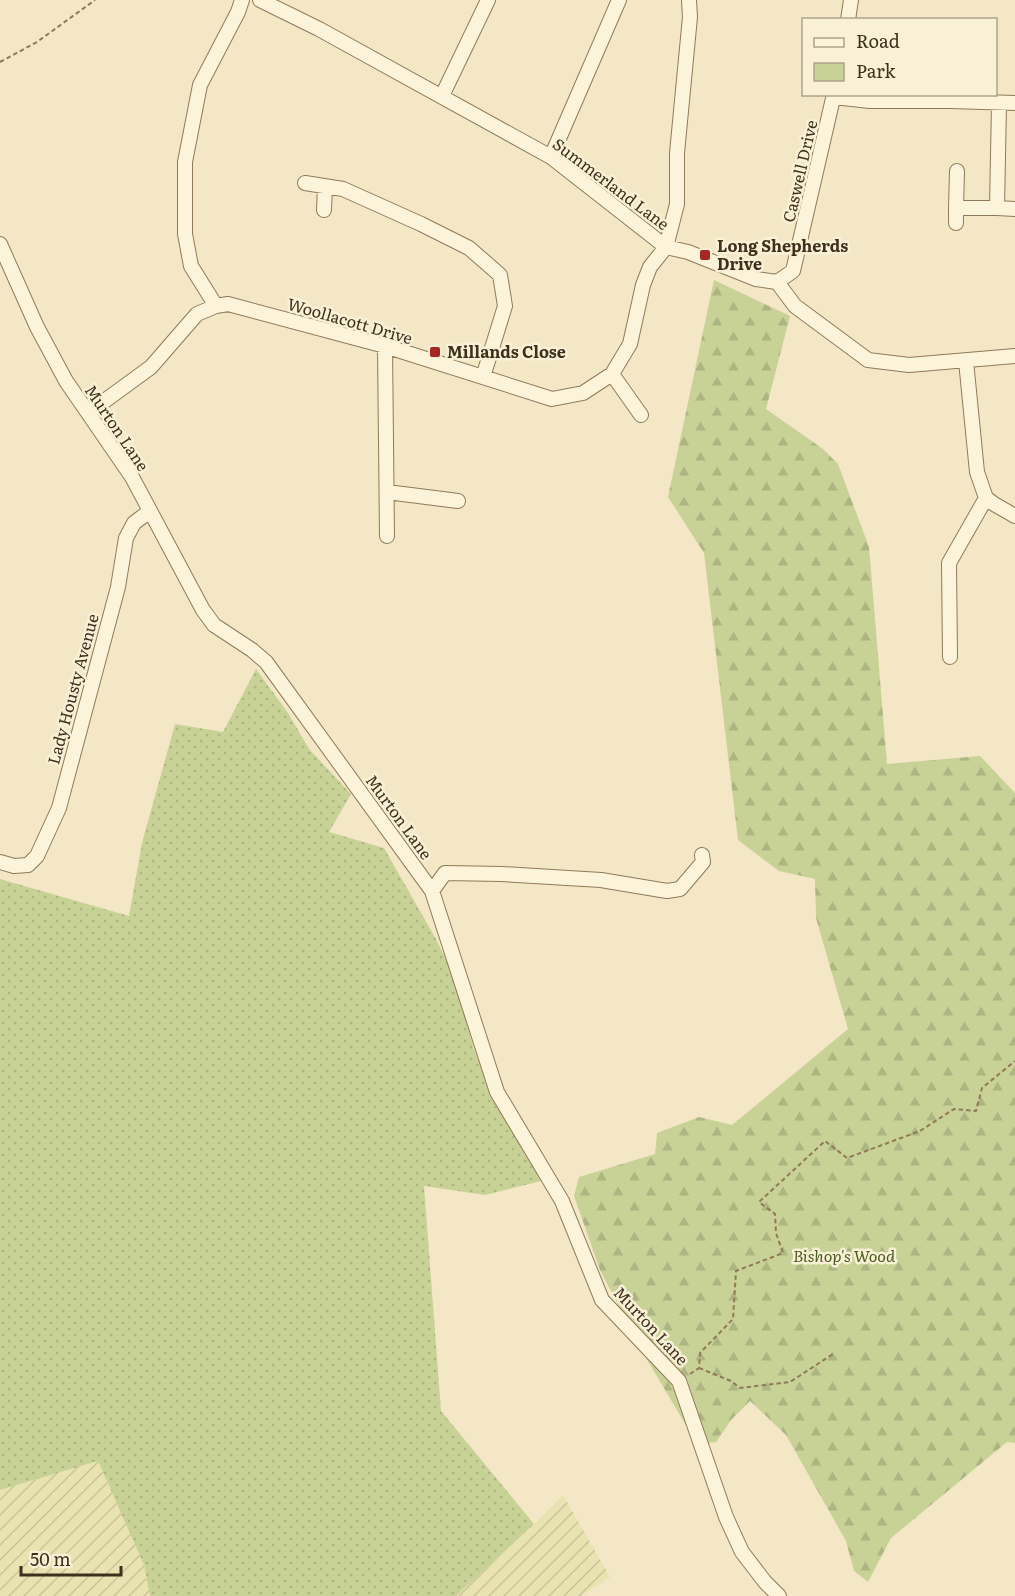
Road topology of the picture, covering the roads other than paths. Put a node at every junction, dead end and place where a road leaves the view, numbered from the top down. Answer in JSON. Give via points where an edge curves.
{"nodes":[{"id":1,"x":242,"y":0,"type":"edge"},
{"id":2,"x":260,"y":0,"type":"edge"},
{"id":3,"x":488,"y":0,"type":"edge"},
{"id":4,"x":619,"y":0,"type":"edge"},
{"id":5,"x":689,"y":0,"type":"edge"},
{"id":6,"x":851,"y":0,"type":"edge"},
{"id":7,"x":848,"y":18,"type":"edge"},
{"id":8,"x":442,"y":96,"type":"junction"},
{"id":9,"x":834,"y":96,"type":"edge"},
{"id":10,"x":999,"y":103,"type":"junction"},
{"id":11,"x":1015,"y":103,"type":"edge"},
{"id":12,"x":551,"y":157,"type":"junction"},
{"id":13,"x":957,"y":171,"type":"dead end"},
{"id":14,"x":304,"y":183,"type":"dead end"},
{"id":15,"x":325,"y":187,"type":"junction"},
{"id":16,"x":956,"y":208,"type":"junction"},
{"id":17,"x":997,"y":208,"type":"junction"},
{"id":18,"x":1015,"y":209,"type":"edge"},
{"id":19,"x":324,"y":210,"type":"dead end"},
{"id":20,"x":956,"y":223,"type":"dead end"},
{"id":21,"x":0,"y":244,"type":"edge"},
{"id":22,"x":666,"y":247,"type":"junction"},
{"id":23,"x":777,"y":282,"type":"junction"},
{"id":24,"x":216,"y":306,"type":"junction"},
{"id":25,"x":385,"y":346,"type":"junction"},
{"id":26,"x":1015,"y":356,"type":"edge"},
{"id":27,"x":966,"y":361,"type":"junction"},
{"id":28,"x":612,"y":374,"type":"junction"},
{"id":29,"x":483,"y":377,"type":"junction"},
{"id":30,"x":88,"y":412,"type":"junction"},
{"id":31,"x":641,"y":415,"type":"dead end"},
{"id":32,"x":387,"y":492,"type":"junction"},
{"id":33,"x":986,"y":498,"type":"junction"},
{"id":34,"x":458,"y":501,"type":"dead end"},
{"id":35,"x":150,"y":511,"type":"junction"},
{"id":36,"x":1015,"y":516,"type":"edge"},
{"id":37,"x":387,"y":536,"type":"dead end"},
{"id":38,"x":950,"y":657,"type":"dead end"},
{"id":39,"x":702,"y":855,"type":"dead end"},
{"id":40,"x":0,"y":862,"type":"edge"},
{"id":41,"x":432,"y":891,"type":"junction"},
{"id":42,"x":779,"y":1596,"type":"edge"}],
"edges":[{"from":1,"to":24,"type":"street","via":[[200,85],[185,162],[185,234],[191,266]]},
{"from":2,"to":8,"type":"street","name":"Summerland Lane"},
{"from":3,"to":8,"type":"street"},
{"from":4,"to":12,"type":"street"},
{"from":5,"to":22,"type":"street","via":[[676,204]]},
{"from":6,"to":7,"type":"street"},
{"from":8,"to":12,"type":"street","name":"Summerland Lane"},
{"from":9,"to":10,"type":"street","via":[[870,101]]},
{"from":9,"to":23,"type":"street","name":"Caswell Drive","via":[[793,271]]},
{"from":10,"to":11,"type":"street"},
{"from":10,"to":17,"type":"street"},
{"from":12,"to":22,"type":"street","name":"Summerland Lane"},
{"from":13,"to":16,"type":"street"},
{"from":14,"to":15,"type":"street"},
{"from":15,"to":19,"type":"street"},
{"from":15,"to":29,"type":"street","via":[[343,189],[469,248],[500,275],[505,306]]},
{"from":16,"to":17,"type":"street"},
{"from":16,"to":20,"type":"street"},
{"from":17,"to":18,"type":"street"},
{"from":21,"to":30,"type":"street","name":"Murton Lane","via":[[37,327]]},
{"from":22,"to":23,"type":"street","name":"Summerland Lane","via":[[756,279]]},
{"from":22,"to":28,"type":"street","name":"Woollacott Drive","via":[[650,267],[630,344]]},
{"from":23,"to":27,"type":"street","via":[[795,306],[868,360],[909,365]]},
{"from":24,"to":25,"type":"street","name":"Woollacott Drive","via":[[228,304]]},
{"from":24,"to":30,"type":"street","via":[[197,314],[151,368]]},
{"from":25,"to":29,"type":"street","name":"Woollacott Drive"},
{"from":25,"to":32,"type":"street"},
{"from":26,"to":27,"type":"street"},
{"from":27,"to":33,"type":"street","via":[[977,471]]},
{"from":28,"to":29,"type":"street","name":"Woollacott Drive","via":[[584,393],[552,399]]},
{"from":28,"to":31,"type":"street"},
{"from":30,"to":35,"type":"street","name":"Murton Lane"},
{"from":32,"to":34,"type":"street"},
{"from":32,"to":37,"type":"street"},
{"from":33,"to":36,"type":"street"},
{"from":33,"to":38,"type":"street","via":[[950,563]]},
{"from":35,"to":40,"type":"street","name":"Lady Housty Avenue","via":[[134,523],[126,538],[59,808],[37,856],[28,865]]},
{"from":35,"to":41,"type":"street","name":"Murton Lane","via":[[214,625],[266,662]]},
{"from":39,"to":41,"type":"street","via":[[703,862],[680,889],[667,891],[601,880],[445,873]]},
{"from":41,"to":42,"type":"street","name":"Murton Lane","via":[[497,1092],[562,1201],[602,1300],[679,1381],[742,1552]]}]}
